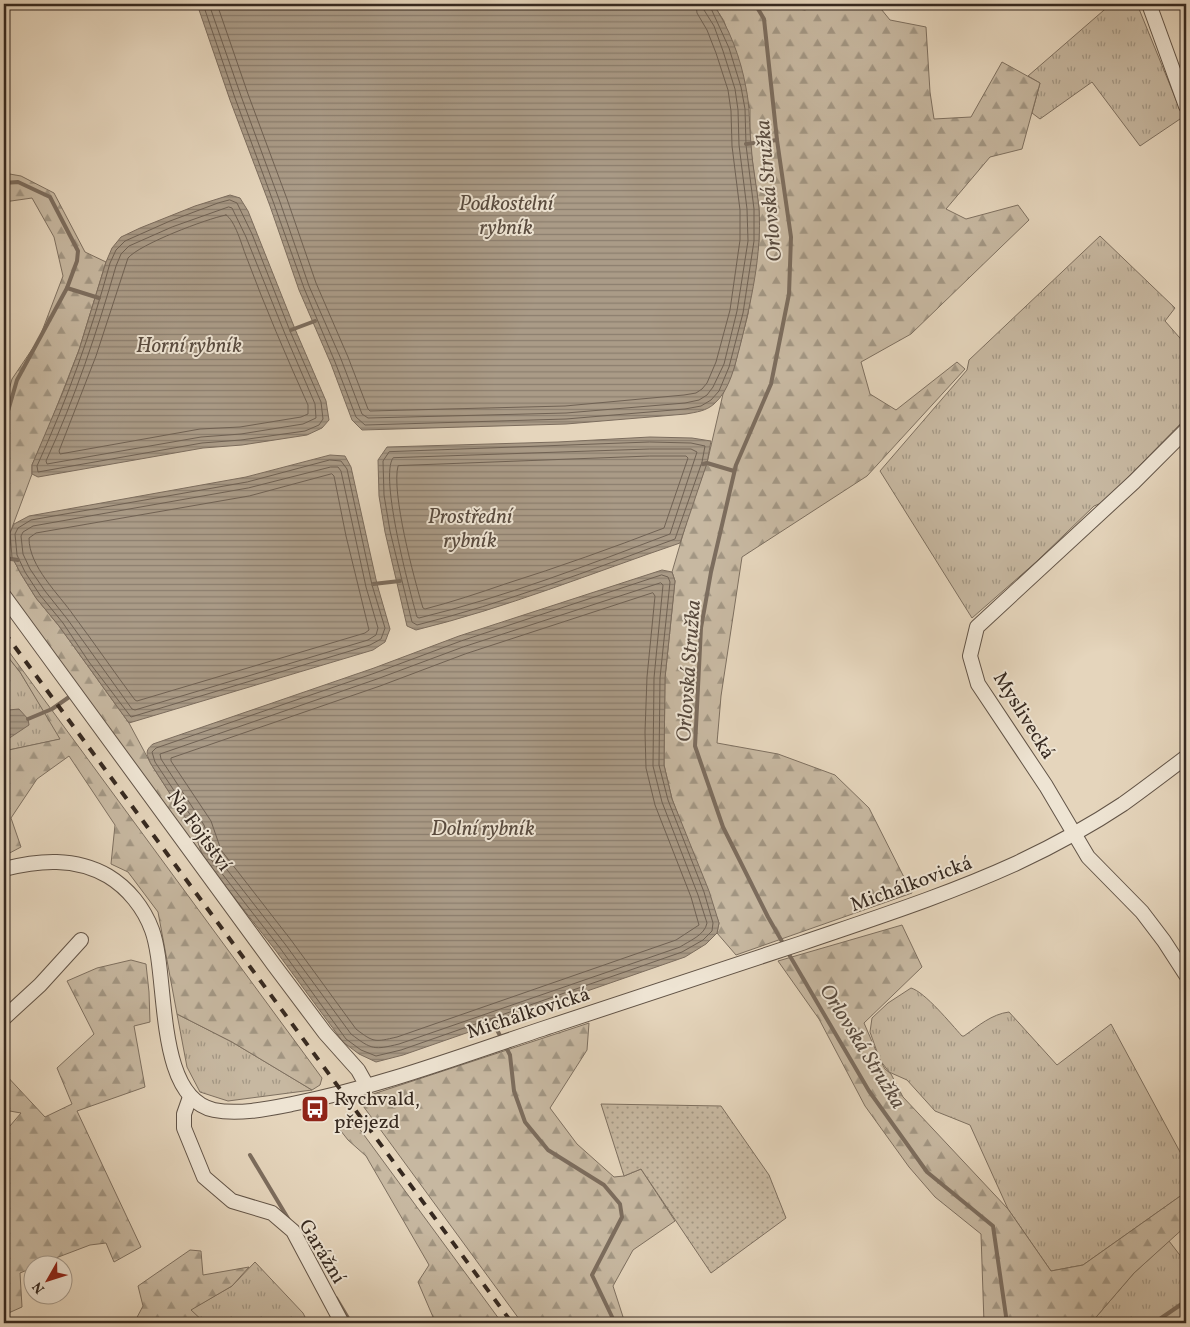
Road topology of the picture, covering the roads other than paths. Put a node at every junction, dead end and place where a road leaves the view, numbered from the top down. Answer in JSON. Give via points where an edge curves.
{"nodes":[{"id":1,"x":1149,"y":4,"type":"edge"},
{"id":2,"x":1186,"y":106,"type":"edge"},
{"id":3,"x":1186,"y":430,"type":"edge"},
{"id":4,"x":4,"y":596,"type":"edge"},
{"id":5,"x":1186,"y":757,"type":"edge"},
{"id":6,"x":1074,"y":833,"type":"junction"},
{"id":7,"x":4,"y":869,"type":"edge"},
{"id":8,"x":80,"y":940,"type":"dead end"},
{"id":9,"x":1186,"y":974,"type":"edge"},
{"id":10,"x":4,"y":1018,"type":"edge"},
{"id":11,"x":367,"y":1086,"type":"junction"},
{"id":12,"x":190,"y":1097,"type":"junction"},
{"id":13,"x":342,"y":1323,"type":"edge"}],
"edges":[{"from":1,"to":2,"type":"street"},
{"from":3,"to":6,"type":"street","name":"Myslivecká","via":[[977,627],[970,656],[978,684]]},
{"from":4,"to":11,"type":"street","name":"Na Fojtství","via":[[274,965],[325,1033],[358,1070]]},
{"from":5,"to":6,"type":"street","name":"Michálkovická","via":[[1121,806]]},
{"from":6,"to":9,"type":"street","name":"Myslivecká","via":[[1088,857],[1142,912]]},
{"from":6,"to":11,"type":"street","name":"Michálkovická","via":[[1021,861],[909,907]]},
{"from":7,"to":12,"type":"street","via":[[44,862],[72,863],[110,878],[134,898],[156,943],[171,1054],[178,1078]]},
{"from":8,"to":10,"type":"street","via":[[40,985]]},
{"from":11,"to":12,"type":"street","name":"Michálkovická","via":[[344,1094],[262,1110],[215,1110]]},
{"from":12,"to":13,"type":"street","name":"Garážní","via":[[184,1114],[184,1128],[204,1177],[232,1200],[272,1213],[293,1231]]}]}
